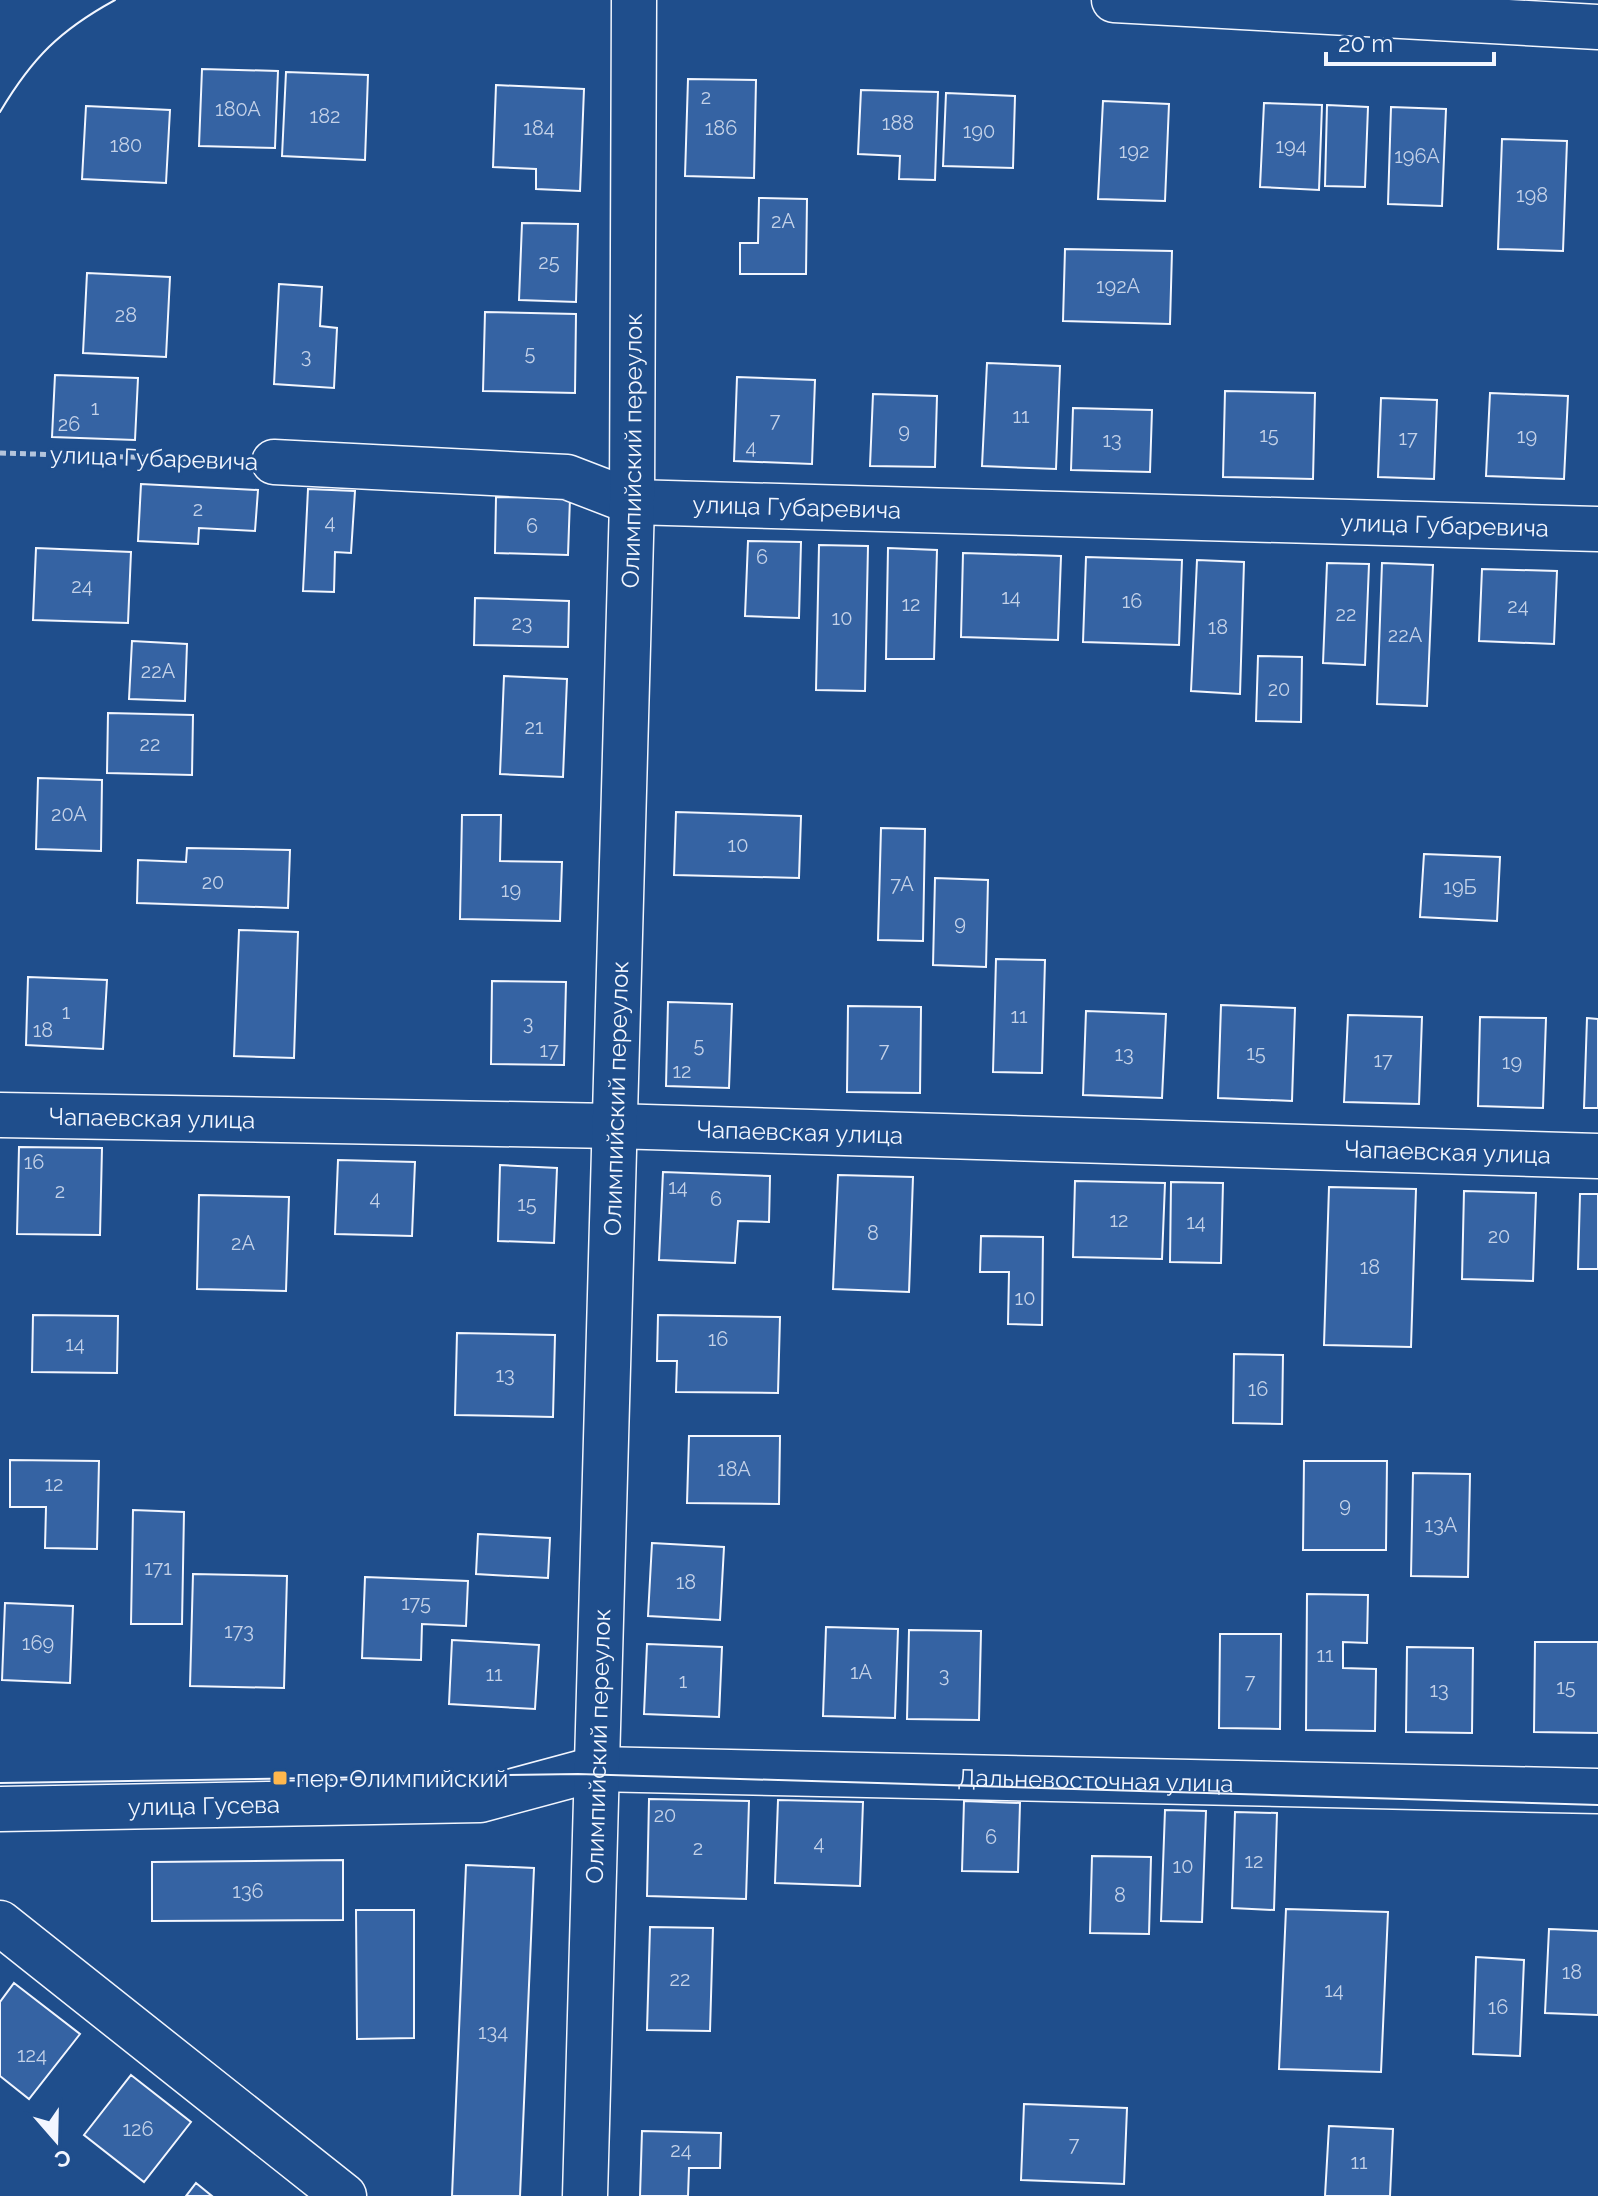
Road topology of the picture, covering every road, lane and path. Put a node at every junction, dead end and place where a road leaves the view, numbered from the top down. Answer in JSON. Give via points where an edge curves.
{"nodes":[{"id":1,"x":634,"y":0,"type":"edge"},
{"id":2,"x":1114,"y":0,"type":"edge"},
{"id":3,"x":1598,"y":27,"type":"edge"},
{"id":4,"x":0,"y":453,"type":"edge"},
{"id":5,"x":274,"y":462,"type":"joint"},
{"id":6,"x":632,"y":502,"type":"junction"},
{"id":7,"x":1598,"y":529,"type":"edge"},
{"id":8,"x":0,"y":1115,"type":"edge"},
{"id":9,"x":613,"y":1126,"type":"junction"},
{"id":10,"x":1598,"y":1156,"type":"edge"},
{"id":11,"x":595,"y":1769,"type":"junction"},
{"id":12,"x":1598,"y":1791,"type":"edge"},
{"id":13,"x":0,"y":1809,"type":"edge"},
{"id":14,"x":0,"y":1923,"type":"edge"},
{"id":15,"x":344,"y":2196,"type":"edge"},
{"id":16,"x":585,"y":2196,"type":"edge"}],
"edges":[{"from":1,"to":6,"type":"street","name":"Олимпийский переулок"},
{"from":2,"to":3,"type":"street"},
{"from":4,"to":5,"type":"path","name":"улица Губаревича"},
{"from":5,"to":6,"type":"street","name":"улица Губаревича","via":[[567,477]]},
{"from":6,"to":7,"type":"street","name":"улица Губаревича"},
{"from":6,"to":9,"type":"street","name":"Олимпийский переулок"},
{"from":8,"to":9,"type":"street","name":"Чапаевская улица"},
{"from":9,"to":10,"type":"street","name":"Чапаевская улица"},
{"from":9,"to":11,"type":"street","name":"Олимпийский переулок"},
{"from":11,"to":12,"type":"street","name":"Дальневосточная улица"},
{"from":11,"to":13,"type":"street","name":"улица Гусева","via":[[480,1800]]},
{"from":11,"to":16,"type":"street","name":"Олимпийский переулок"},
{"from":14,"to":15,"type":"street"}]}
